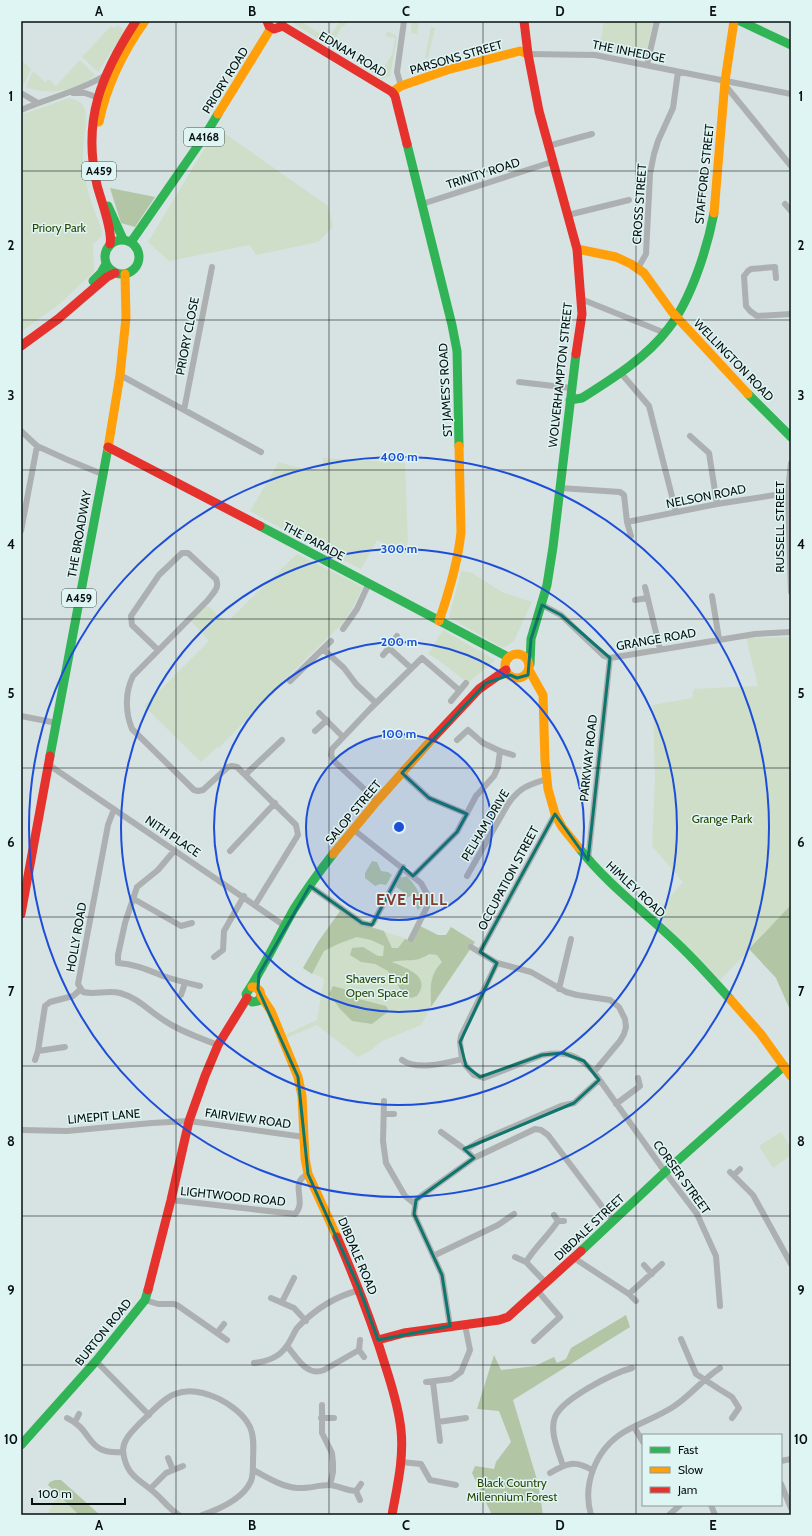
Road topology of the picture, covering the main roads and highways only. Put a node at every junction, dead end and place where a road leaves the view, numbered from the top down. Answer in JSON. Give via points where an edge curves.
{"nodes":[{"id":1,"x":136,"y":21,"type":"edge"},
{"id":2,"x":145,"y":21,"type":"edge"},
{"id":3,"x":524,"y":21,"type":"edge"},
{"id":4,"x":734,"y":21,"type":"edge"},
{"id":5,"x":740,"y":21,"type":"edge"},
{"id":6,"x":282,"y":23,"type":"edge"},
{"id":7,"x":269,"y":24,"type":"edge"},
{"id":8,"x":791,"y":45,"type":"edge"},
{"id":9,"x":528,"y":54,"type":"junction"},
{"id":10,"x":392,"y":92,"type":"junction"},
{"id":11,"x":127,"y":241,"type":"junction"},
{"id":12,"x":110,"y":244,"type":"junction"},
{"id":13,"x":577,"y":249,"type":"junction"},
{"id":14,"x":106,"y":264,"type":"junction"},
{"id":15,"x":115,"y":273,"type":"junction"},
{"id":16,"x":125,"y":274,"type":"junction"},
{"id":17,"x":676,"y":317,"type":"junction"},
{"id":18,"x":21,"y":339,"type":"edge"},
{"id":19,"x":21,"y":346,"type":"edge"},
{"id":20,"x":570,"y":400,"type":"junction"},
{"id":21,"x":791,"y":437,"type":"edge"},
{"id":22,"x":108,"y":447,"type":"junction"},
{"id":23,"x":439,"y":621,"type":"junction"},
{"id":24,"x":531,"y":639,"type":"junction"},
{"id":25,"x":519,"y":653,"type":"junction"},
{"id":26,"x":508,"y":657,"type":"junction"},
{"id":27,"x":527,"y":670,"type":"junction"},
{"id":28,"x":508,"y":673,"type":"junction"},
{"id":29,"x":21,"y":914,"type":"edge"},
{"id":30,"x":254,"y":996,"type":"junction"},
{"id":31,"x":218,"y":1045,"type":"joint"},
{"id":32,"x":784,"y":1066,"type":"junction"},
{"id":33,"x":791,"y":1076,"type":"edge"},
{"id":34,"x":378,"y":1340,"type":"junction"},
{"id":35,"x":21,"y":1445,"type":"edge"},
{"id":36,"x":392,"y":1515,"type":"edge"}],
"edges":[{"from":1,"to":12,"type":"main road","number":"A459","via":[[112,58],[94,97],[93,169],[111,233]]},
{"from":2,"to":11,"type":"main road","number":"A459","via":[[121,58],[104,100],[98,135],[103,190],[109,208]]},
{"from":3,"to":9,"type":"main road","name":"WOLVERHAMPTON STREET"},
{"from":4,"to":17,"type":"main road","name":"STAFFORD STREET","via":[[725,83],[714,212],[696,276]]},
{"from":5,"to":8,"type":"main road"},
{"from":6,"to":7,"type":"main road","number":"A4168","via":[[276,28]]},
{"from":6,"to":10,"type":"main road","name":"EDNAM ROAD"},
{"from":7,"to":11,"type":"main road","name":"PRIORY ROAD","number":"A4168","via":[[204,137]]},
{"from":9,"to":10,"type":"main road","name":"PARSONS STREET","via":[[520,51],[449,70],[401,86]]},
{"from":9,"to":13,"type":"main road","name":"WOLVERHAMPTON STREET","via":[[552,162]]},
{"from":10,"to":23,"type":"main road","name":"ST JAMES'S ROAD","via":[[452,325],[456,351],[460,550]]},
{"from":11,"to":12,"type":"main road","via":[[118,240]]},
{"from":11,"to":16,"type":"main road","via":[[138,250],[139,260],[132,271]]},
{"from":12,"to":14,"type":"main road","via":[[105,251]]},
{"from":13,"to":17,"type":"main road","name":"WELLINGTON ROAD","via":[[608,255],[638,268]]},
{"from":13,"to":20,"type":"main road","name":"WOLVERHAMPTON STREET","via":[[582,314]]},
{"from":14,"to":15,"type":"main road"},
{"from":14,"to":18,"type":"main road","via":[[101,273],[79,294]]},
{"from":15,"to":16,"type":"main road"},
{"from":15,"to":19,"type":"main road"},
{"from":16,"to":22,"type":"main road","name":"THE BROADWAY","number":"A459","via":[[126,318],[120,376]]},
{"from":17,"to":20,"type":"main road","name":"STAFFORD STREET","via":[[665,333],[642,356],[582,398]]},
{"from":17,"to":21,"type":"main road","name":"WELLINGTON ROAD"},
{"from":20,"to":24,"type":"main road","name":"WOLVERHAMPTON STREET","via":[[547,585]]},
{"from":22,"to":23,"type":"main road","name":"THE PARADE"},
{"from":22,"to":29,"type":"main road","name":"THE BROADWAY","number":"A459"},
{"from":23,"to":26,"type":"main road","name":"THE PARADE"},
{"from":24,"to":25,"type":"main road","name":"WOLVERHAMPTON STREET"},
{"from":24,"to":27,"type":"main road","name":"WOLVERHAMPTON STREET"},
{"from":25,"to":26,"type":"main road"},
{"from":25,"to":27,"type":"main road","via":[[527,657]]},
{"from":26,"to":28,"type":"main road","via":[[505,665]]},
{"from":27,"to":28,"type":"main road","via":[[517,678]]},
{"from":27,"to":32,"type":"main road","name":"HIMLEY ROAD","via":[[543,695],[547,779],[555,814],[569,838],[615,887],[678,944],[760,1033]]},
{"from":28,"to":30,"type":"main road","name":"SALOP STREET","via":[[489,681],[479,689],[377,801],[354,830],[310,886],[285,926],[259,974]]},
{"from":30,"to":31,"type":"main road","name":"SALOP STREET","via":[[242,1007]]},
{"from":30,"to":34,"type":"main road","name":"DIBDALE ROAD","via":[[271,1011],[298,1077],[302,1096],[308,1174],[360,1290]]},
{"from":31,"to":35,"type":"main road","name":"BURTON ROAD","via":[[189,1121],[145,1300],[96,1361]]},
{"from":32,"to":33,"type":"main road","name":"HIMLEY ROAD"},
{"from":32,"to":34,"type":"main road","name":"DIBDALE STREET","via":[[504,1319],[404,1333]]},
{"from":34,"to":36,"type":"main road","name":"DIBDALE ROAD","via":[[401,1431],[400,1462]]}]}
